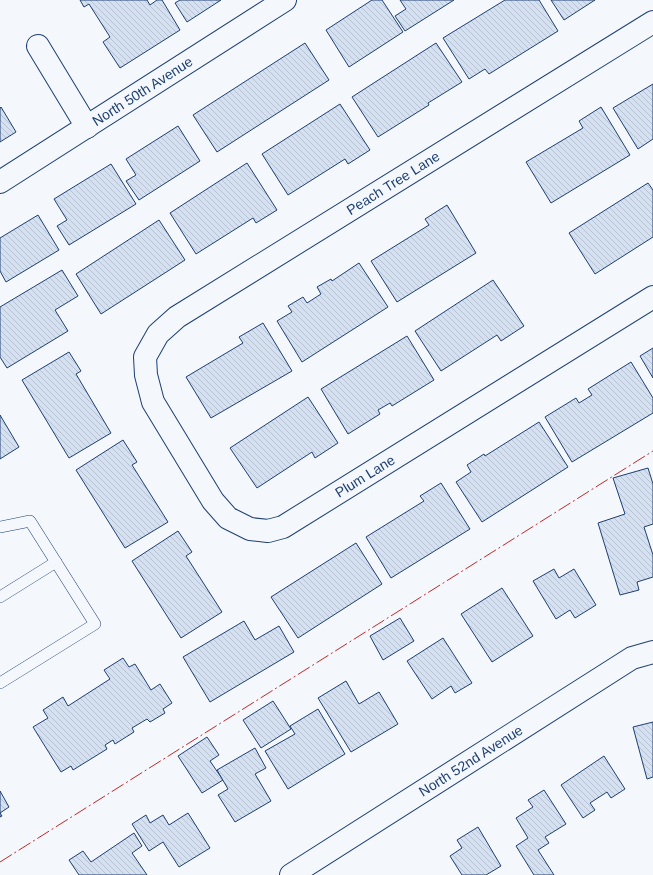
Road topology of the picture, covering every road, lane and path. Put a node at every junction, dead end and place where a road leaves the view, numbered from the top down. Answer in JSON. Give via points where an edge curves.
{"nodes":[{"id":1,"x":285,"y":0,"type":"edge"},
{"id":2,"x":653,"y":22,"type":"edge"},
{"id":3,"x":38,"y":46,"type":"dead end"},
{"id":4,"x":87,"y":127,"type":"junction"},
{"id":5,"x":0,"y":182,"type":"edge"},
{"id":6,"x":653,"y":297,"type":"edge"},
{"id":7,"x":145,"y":357,"type":"joint"},
{"id":8,"x":0,"y":527,"type":"edge"},
{"id":9,"x":56,"y":562,"type":"junction"},
{"id":10,"x":0,"y":597,"type":"edge"},
{"id":11,"x":653,"y":652,"type":"edge"},
{"id":12,"x":0,"y":683,"type":"edge"},
{"id":13,"x":291,"y":875,"type":"edge"}],
"edges":[{"from":1,"to":4,"type":"street","name":"North 50th Avenue"},
{"from":2,"to":7,"type":"street","name":"Peach Tree Lane","via":[[177,317],[158,334]]},
{"from":3,"to":4,"type":"street"},
{"from":4,"to":5,"type":"street","name":"North 50th Avenue"},
{"from":6,"to":7,"type":"street","name":"Plum Lane","via":[[284,527],[268,531],[250,528],[228,518],[213,501],[153,402],[146,375]]},
{"from":8,"to":9,"type":"lane","via":[[30,521]]},
{"from":9,"to":10,"type":"lane"},
{"from":9,"to":12,"type":"lane","via":[[94,624]]},
{"from":11,"to":13,"type":"street","name":"North 52nd Avenue","via":[[632,658]]}]}
